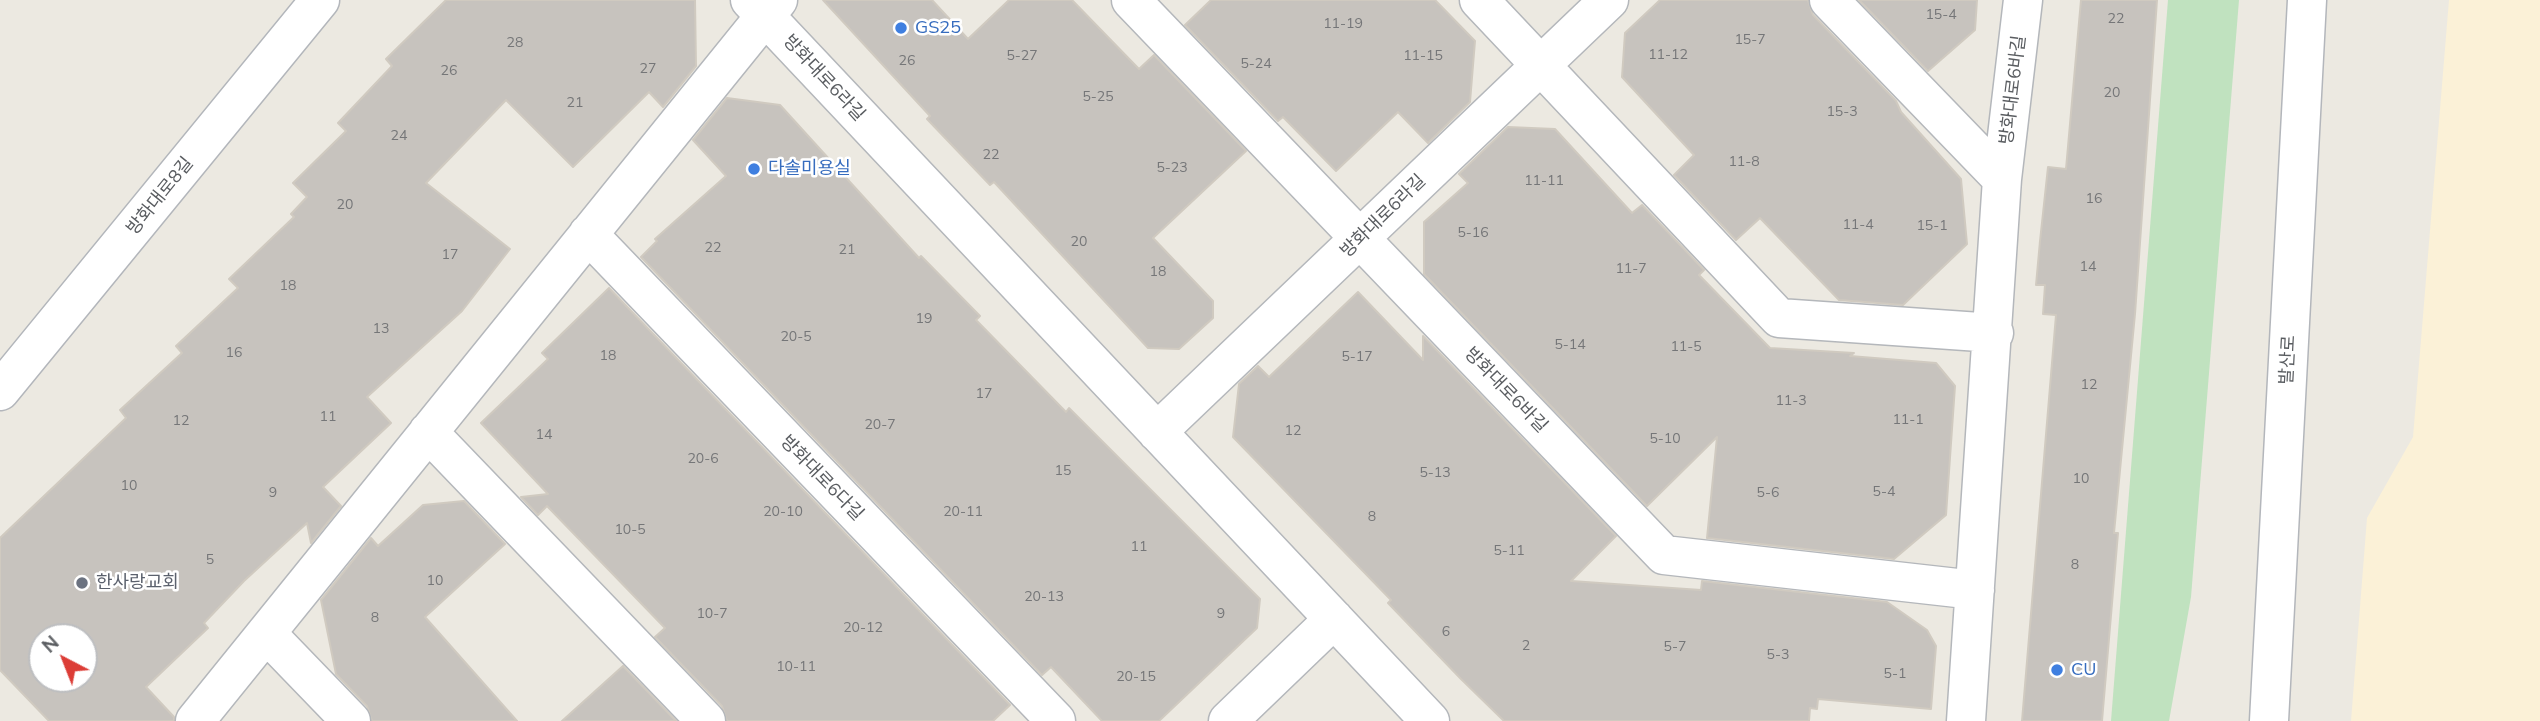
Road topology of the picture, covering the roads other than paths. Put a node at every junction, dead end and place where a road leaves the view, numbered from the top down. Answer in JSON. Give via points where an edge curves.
{"nodes":[{"id":1,"x":320,"y":0,"type":"edge"},
{"id":2,"x":1131,"y":0,"type":"edge"},
{"id":3,"x":1479,"y":0,"type":"edge"},
{"id":4,"x":1609,"y":0,"type":"edge"},
{"id":5,"x":1829,"y":0,"type":"edge"},
{"id":6,"x":2023,"y":0,"type":"edge"},
{"id":7,"x":2307,"y":0,"type":"edge"},
{"id":8,"x":764,"y":5,"type":"edge"},
{"id":9,"x":1541,"y":65,"type":"junction"},
{"id":10,"x":2002,"y":179,"type":"junction"},
{"id":11,"x":588,"y":234,"type":"junction"},
{"id":12,"x":1360,"y":238,"type":"junction"},
{"id":13,"x":1994,"y":334,"type":"junction"},
{"id":14,"x":0,"y":391,"type":"edge"},
{"id":15,"x":428,"y":432,"type":"junction"},
{"id":16,"x":1157,"y":432,"type":"junction"},
{"id":17,"x":1975,"y":590,"type":"junction"},
{"id":18,"x":1334,"y":619,"type":"junction"},
{"id":19,"x":266,"y":632,"type":"junction"},
{"id":20,"x":195,"y":721,"type":"edge"},
{"id":21,"x":351,"y":721,"type":"edge"},
{"id":22,"x":706,"y":721,"type":"edge"},
{"id":23,"x":1056,"y":721,"type":"edge"},
{"id":24,"x":1228,"y":721,"type":"edge"},
{"id":25,"x":1430,"y":721,"type":"edge"},
{"id":26,"x":1965,"y":721,"type":"edge"},
{"id":27,"x":2269,"y":721,"type":"edge"}],
"edges":[{"from":1,"to":14,"type":"street","name":"방화대로8길"},
{"from":2,"to":12,"type":"street","name":"방화대로6바길"},
{"from":3,"to":9,"type":"street"},
{"from":4,"to":9,"type":"street","name":"방화대로6라길"},
{"from":5,"to":10,"type":"street","name":"방화대로6바길"},
{"from":6,"to":10,"type":"street","name":"방화대로6바길"},
{"from":7,"to":27,"type":"street","name":"발산로"},
{"from":8,"to":11,"type":"street"},
{"from":8,"to":16,"type":"street","name":"방화대로6라길"},
{"from":9,"to":12,"type":"street","name":"방화대로6라길"},
{"from":9,"to":13,"type":"street","via":[[1779,318]]},
{"from":10,"to":13,"type":"street","name":"방화대로6바길"},
{"from":11,"to":15,"type":"street"},
{"from":11,"to":23,"type":"street","name":"방화대로6다길"},
{"from":12,"to":16,"type":"street","name":"방화대로6라길"},
{"from":12,"to":17,"type":"street","name":"방화대로6바길","via":[[1664,555]]},
{"from":13,"to":17,"type":"street","name":"방화대로6바길"},
{"from":15,"to":19,"type":"street"},
{"from":15,"to":22,"type":"street"},
{"from":16,"to":18,"type":"street","name":"방화대로6라길"},
{"from":17,"to":26,"type":"street","name":"방화대로6바길"},
{"from":18,"to":24,"type":"street"},
{"from":18,"to":25,"type":"street","name":"방화대로6라길"},
{"from":19,"to":20,"type":"street"},
{"from":19,"to":21,"type":"street"}]}
